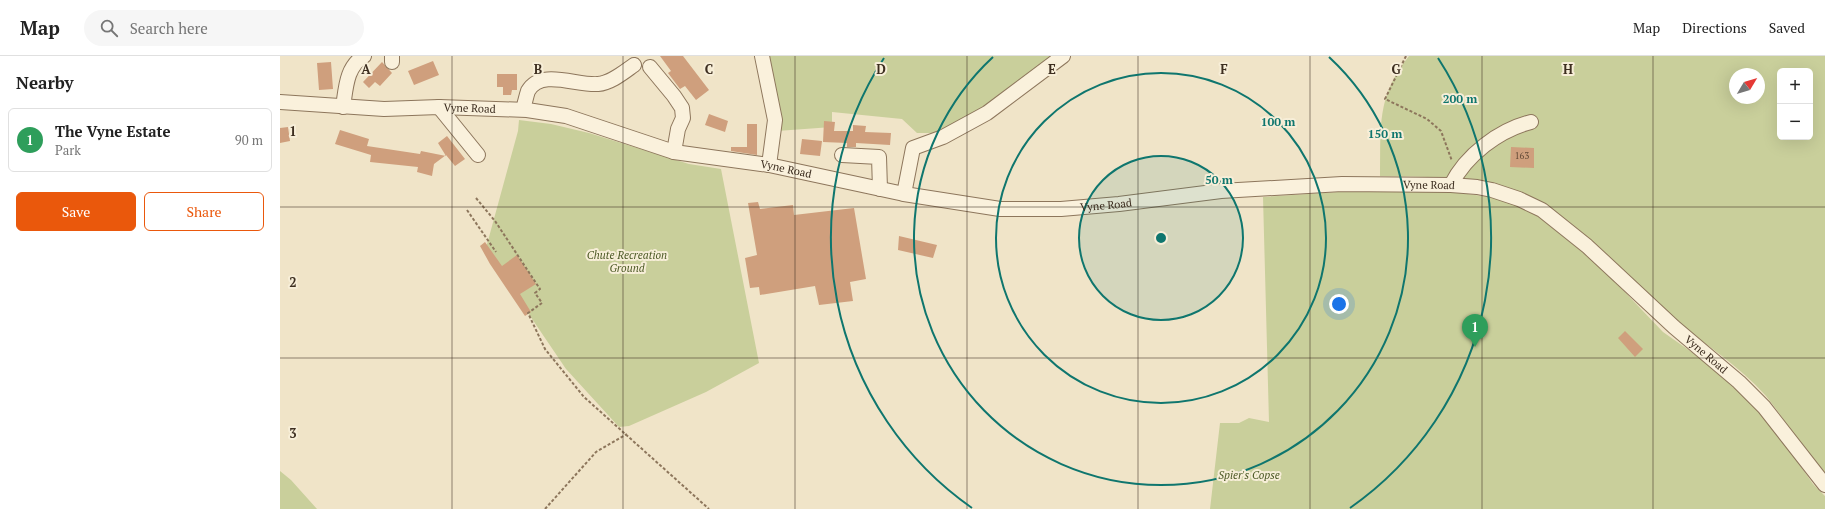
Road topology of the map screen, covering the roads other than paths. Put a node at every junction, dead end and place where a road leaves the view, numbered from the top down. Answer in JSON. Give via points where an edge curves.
{"nodes":[{"id":1,"x":364,"y":56,"type":"edge"},
{"id":2,"x":762,"y":56,"type":"edge"},
{"id":3,"x":1063,"y":56,"type":"edge"},
{"id":4,"x":635,"y":60,"type":"edge"},
{"id":5,"x":649,"y":62,"type":"edge"},
{"id":6,"x":280,"y":102,"type":"edge"},
{"id":7,"x":343,"y":107,"type":"junction"},
{"id":8,"x":439,"y":107,"type":"junction"},
{"id":9,"x":523,"y":109,"type":"junction"},
{"id":10,"x":1531,"y":122,"type":"dead end"},
{"id":11,"x":674,"y":152,"type":"junction"},
{"id":12,"x":478,"y":155,"type":"dead end"},
{"id":13,"x":842,"y":155,"type":"dead end"},
{"id":14,"x":770,"y":165,"type":"junction"},
{"id":15,"x":1454,"y":179,"type":"junction"},
{"id":16,"x":880,"y":189,"type":"junction"},
{"id":17,"x":904,"y":194,"type":"junction"},
{"id":18,"x":1825,"y":485,"type":"edge"}],
"edges":[{"from":1,"to":7,"type":"street","via":[[357,60],[348,73]]},
{"from":2,"to":14,"type":"street","via":[[775,120]]},
{"from":3,"to":17,"type":"street","via":[[987,113],[943,137],[912,148]]},
{"from":4,"to":5,"type":"street","via":[[637,70],[642,72]]},
{"from":4,"to":9,"type":"street","via":[[609,80],[599,84],[542,79],[529,91]]},
{"from":5,"to":11,"type":"street","via":[[682,108],[683,118],[678,129]]},
{"from":6,"to":7,"type":"street","name":"Vyne Road"},
{"from":7,"to":8,"type":"street","name":"Vyne Road"},
{"from":8,"to":9,"type":"street","name":"Vyne Road"},
{"from":8,"to":12,"type":"street"},
{"from":9,"to":11,"type":"street","name":"Vyne Road","via":[[566,116]]},
{"from":10,"to":15,"type":"street","via":[[1513,127],[1501,134],[1468,161]]},
{"from":11,"to":14,"type":"street","name":"Vyne Road"},
{"from":13,"to":16,"type":"street","via":[[879,158]]},
{"from":14,"to":16,"type":"street","name":"Vyne Road"},
{"from":15,"to":17,"type":"street","name":"Vyne Road","via":[[1221,191],[1055,209],[1000,209]]},
{"from":15,"to":18,"type":"street","name":"Vyne Road","via":[[1508,195],[1542,210],[1563,226],[1739,382],[1764,407]]},
{"from":16,"to":17,"type":"street","name":"Vyne Road"}]}
